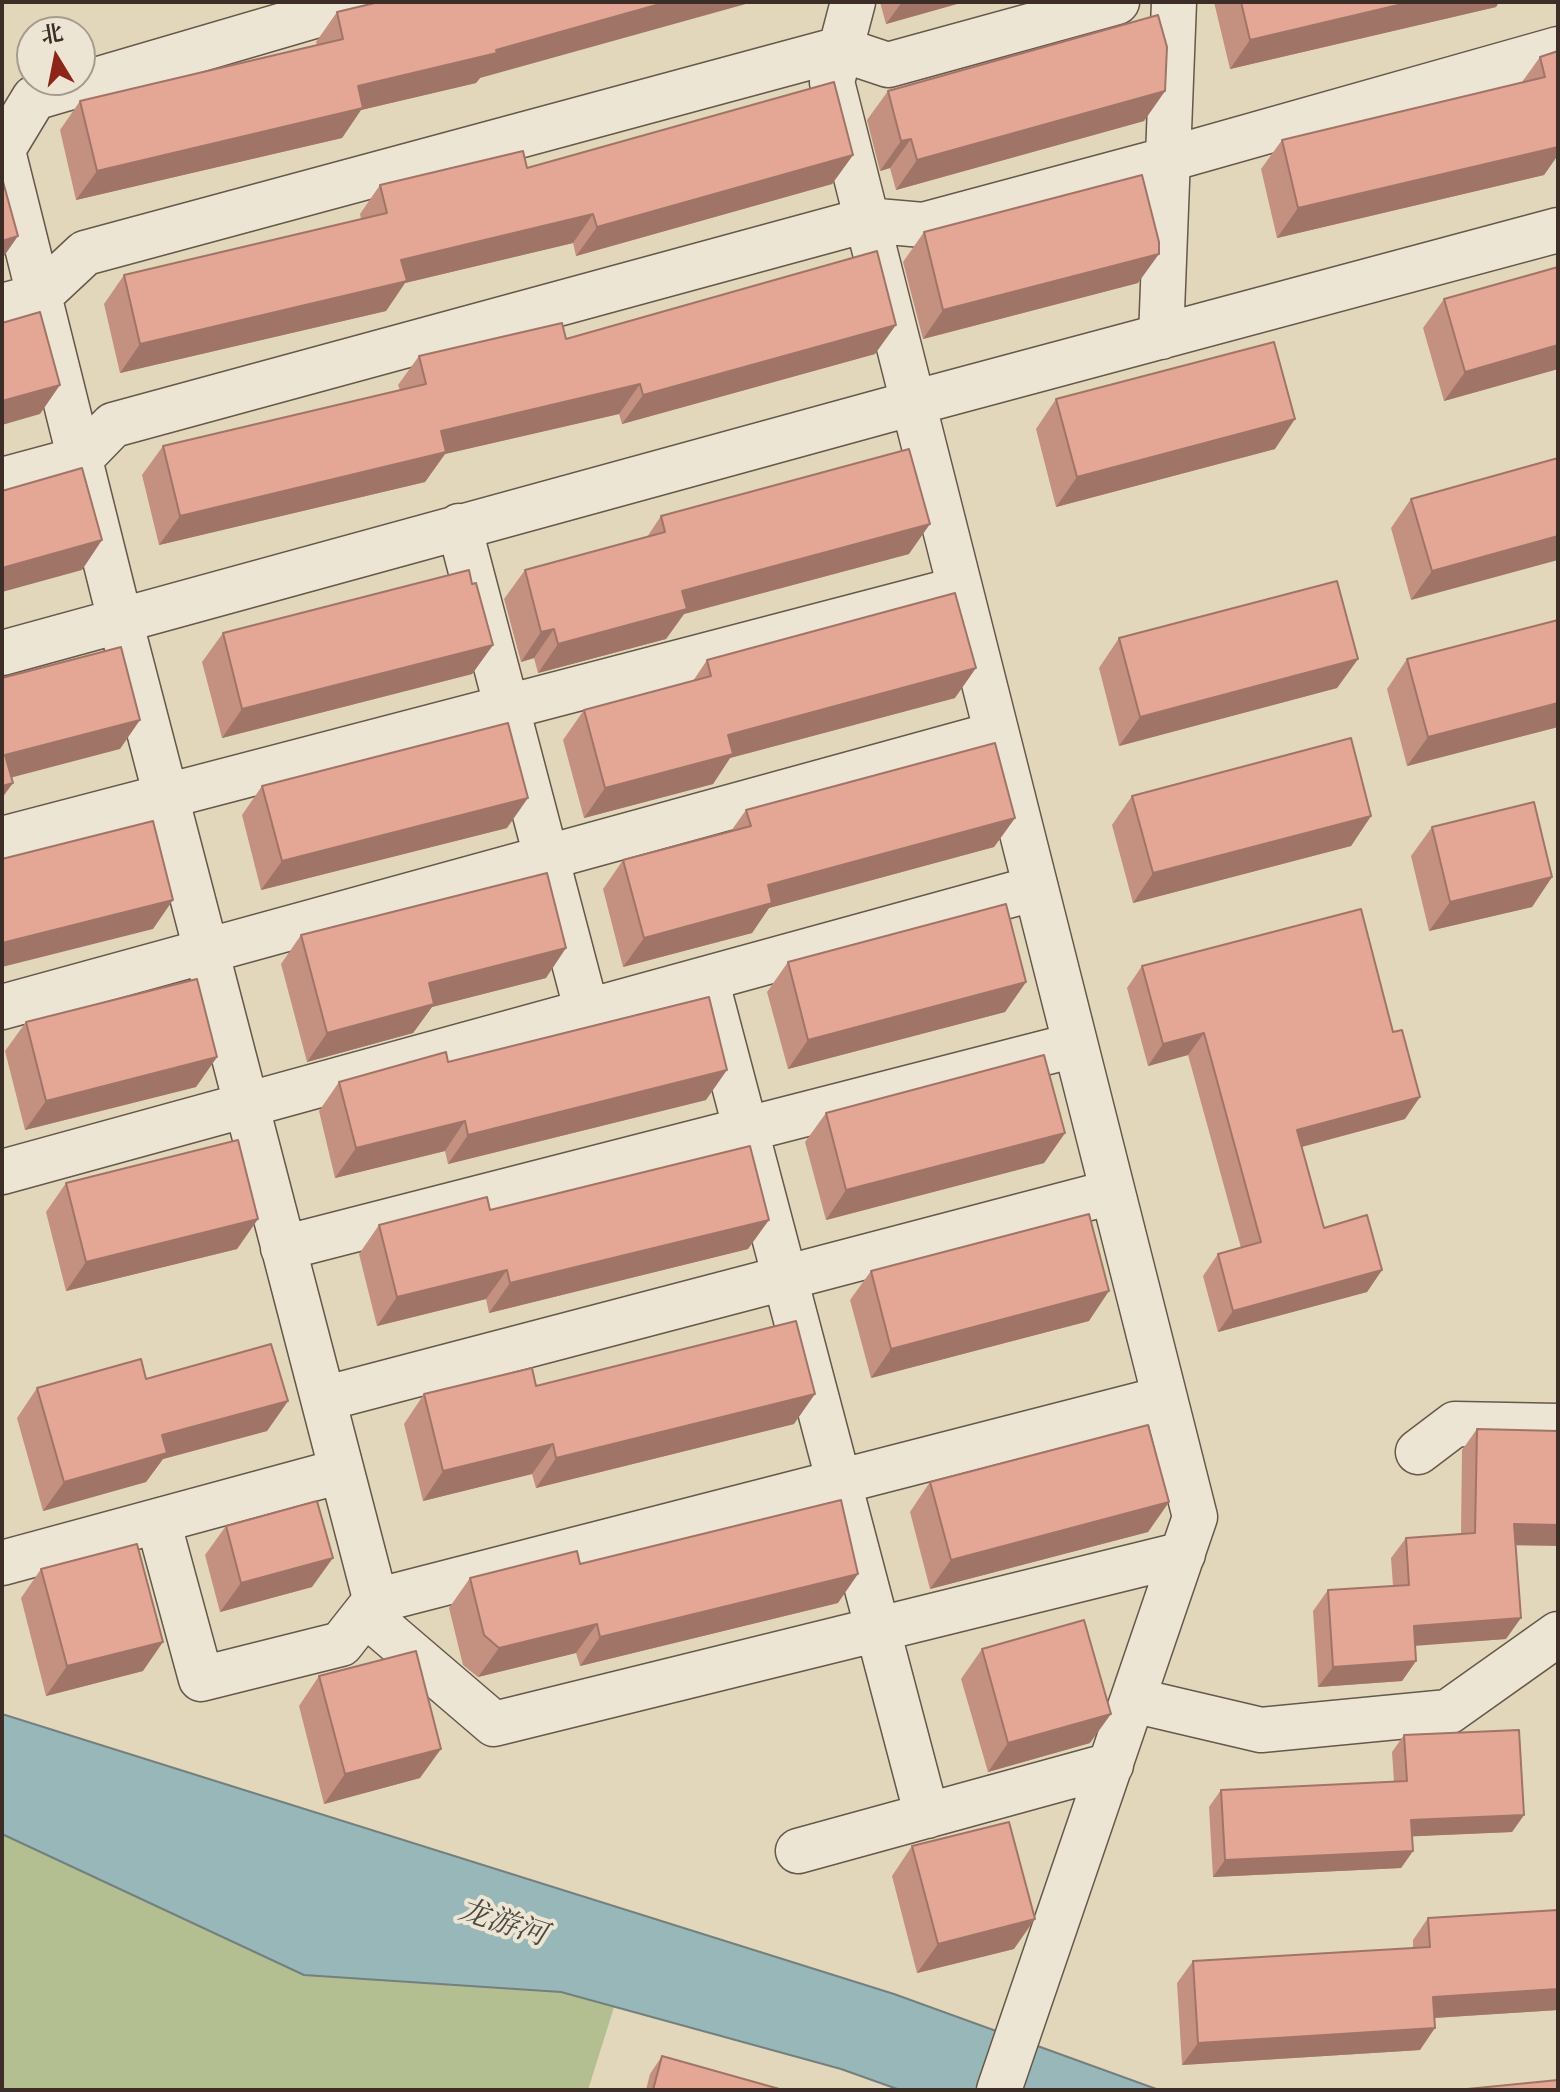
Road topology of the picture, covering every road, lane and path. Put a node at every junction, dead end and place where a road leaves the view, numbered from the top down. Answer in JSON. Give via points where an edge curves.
{"nodes":[{"id":1,"x":362,"y":2,"type":"edge"},
{"id":2,"x":853,"y":2,"type":"edge"},
{"id":3,"x":1117,"y":2,"type":"edge"},
{"id":4,"x":1174,"y":2,"type":"edge"},
{"id":5,"x":840,"y":49,"type":"junction"},
{"id":6,"x":1558,"y":49,"type":"edge"},
{"id":7,"x":2,"y":151,"type":"edge"},
{"id":8,"x":1169,"y":159,"type":"junction"},
{"id":9,"x":866,"y":220,"type":"junction"},
{"id":10,"x":1558,"y":230,"type":"edge"},
{"id":11,"x":20,"y":301,"type":"edge"},
{"id":12,"x":1161,"y":337,"type":"junction"},
{"id":13,"x":913,"y":403,"type":"junction"},
{"id":14,"x":80,"y":459,"type":"junction"},
{"id":15,"x":2,"y":480,"type":"edge"},
{"id":16,"x":459,"y":526,"type":"junction"},
{"id":17,"x":959,"y":589,"type":"junction"},
{"id":18,"x":120,"y":620,"type":"junction"},
{"id":19,"x":2,"y":653,"type":"edge"},
{"id":20,"x":507,"y":708,"type":"junction"},
{"id":21,"x":996,"y":734,"type":"junction"},
{"id":22,"x":166,"y":797,"type":"junction"},
{"id":23,"x":2,"y":839,"type":"edge"},
{"id":24,"x":546,"y":858,"type":"junction"},
{"id":25,"x":1036,"y":888,"type":"junction"},
{"id":26,"x":206,"y":952,"type":"junction"},
{"id":27,"x":706,"y":979,"type":"junction"},
{"id":28,"x":2,"y":1007,"type":"edge"},
{"id":29,"x":587,"y":1012,"type":"junction"},
{"id":30,"x":1075,"y":1045,"type":"junction"},
{"id":31,"x":246,"y":1104,"type":"junction"},
{"id":32,"x":745,"y":1130,"type":"junction"},
{"id":33,"x":2,"y":1172,"type":"edge"},
{"id":34,"x":1112,"y":1192,"type":"junction"},
{"id":35,"x":283,"y":1248,"type":"junction"},
{"id":36,"x":784,"y":1278,"type":"junction"},
{"id":37,"x":1165,"y":1398,"type":"junction"},
{"id":38,"x":323,"y":1399,"type":"junction"},
{"id":39,"x":1558,"y":1426,"type":"edge"},
{"id":40,"x":1418,"y":1452,"type":"dead end"},
{"id":41,"x":341,"y":1471,"type":"junction"},
{"id":42,"x":838,"y":1481,"type":"junction"},
{"id":43,"x":158,"y":1521,"type":"junction"},
{"id":44,"x":1183,"y":1554,"type":"junction"},
{"id":45,"x":2,"y":1563,"type":"edge"},
{"id":46,"x":375,"y":1601,"type":"junction"},
{"id":47,"x":877,"y":1630,"type":"junction"},
{"id":48,"x":1558,"y":1634,"type":"edge"},
{"id":49,"x":1133,"y":1700,"type":"junction"},
{"id":50,"x":1111,"y":1765,"type":"junction"},
{"id":51,"x":927,"y":1816,"type":"junction"},
{"id":52,"x":798,"y":1851,"type":"dead end"},
{"id":53,"x":999,"y":2090,"type":"edge"}],
"edges":[{"from":1,"to":7,"type":"lane","via":[[34,98]]},
{"from":2,"to":5,"type":"lane"},
{"from":3,"to":5,"type":"lane","via":[[888,65]]},
{"from":4,"to":8,"type":"lane"},
{"from":5,"to":9,"type":"lane","via":[[832,82]]},
{"from":5,"to":11,"type":"lane","via":[[85,253]]},
{"from":6,"to":8,"type":"lane"},
{"from":7,"to":11,"type":"lane"},
{"from":8,"to":9,"type":"lane","via":[[923,225]]},
{"from":8,"to":12,"type":"lane"},
{"from":9,"to":13,"type":"lane"},
{"from":9,"to":14,"type":"lane","via":[[113,425]]},
{"from":10,"to":12,"type":"lane"},
{"from":11,"to":14,"type":"lane"},
{"from":12,"to":13,"type":"lane"},
{"from":13,"to":16,"type":"lane"},
{"from":13,"to":17,"type":"lane"},
{"from":14,"to":15,"type":"lane"},
{"from":14,"to":18,"type":"lane"},
{"from":16,"to":18,"type":"lane"},
{"from":16,"to":20,"type":"lane"},
{"from":17,"to":20,"type":"lane"},
{"from":17,"to":21,"type":"lane"},
{"from":18,"to":19,"type":"lane"},
{"from":18,"to":22,"type":"lane"},
{"from":20,"to":22,"type":"lane"},
{"from":20,"to":24,"type":"lane"},
{"from":21,"to":24,"type":"lane"},
{"from":21,"to":25,"type":"lane"},
{"from":22,"to":23,"type":"lane"},
{"from":22,"to":26,"type":"lane"},
{"from":24,"to":26,"type":"lane"},
{"from":24,"to":29,"type":"lane"},
{"from":25,"to":27,"type":"lane"},
{"from":25,"to":30,"type":"lane"},
{"from":26,"to":28,"type":"lane"},
{"from":26,"to":31,"type":"lane"},
{"from":27,"to":29,"type":"lane"},
{"from":27,"to":32,"type":"lane"},
{"from":29,"to":31,"type":"lane"},
{"from":30,"to":32,"type":"lane"},
{"from":30,"to":34,"type":"lane"},
{"from":31,"to":33,"type":"lane"},
{"from":31,"to":35,"type":"lane"},
{"from":32,"to":35,"type":"lane"},
{"from":32,"to":36,"type":"lane"},
{"from":34,"to":36,"type":"lane"},
{"from":34,"to":37,"type":"lane"},
{"from":35,"to":38,"type":"lane"},
{"from":36,"to":38,"type":"lane"},
{"from":36,"to":42,"type":"lane"},
{"from":37,"to":42,"type":"lane"},
{"from":37,"to":44,"type":"lane","via":[[1195,1517]]},
{"from":38,"to":41,"type":"lane"},
{"from":39,"to":40,"type":"lane","via":[[1455,1424]]},
{"from":41,"to":43,"type":"lane"},
{"from":41,"to":46,"type":"lane"},
{"from":42,"to":46,"type":"lane"},
{"from":42,"to":47,"type":"lane"},
{"from":43,"to":45,"type":"lane"},
{"from":43,"to":46,"type":"lane","via":[[201,1679],[341,1644]]},
{"from":44,"to":47,"type":"lane"},
{"from":44,"to":49,"type":"lane"},
{"from":46,"to":47,"type":"lane","via":[[383,1629],[494,1724]]},
{"from":47,"to":51,"type":"lane"},
{"from":48,"to":49,"type":"lane","via":[[1448,1712],[1261,1730]]},
{"from":49,"to":50,"type":"lane"},
{"from":50,"to":51,"type":"lane"},
{"from":50,"to":53,"type":"lane"},
{"from":51,"to":52,"type":"lane"}]}
